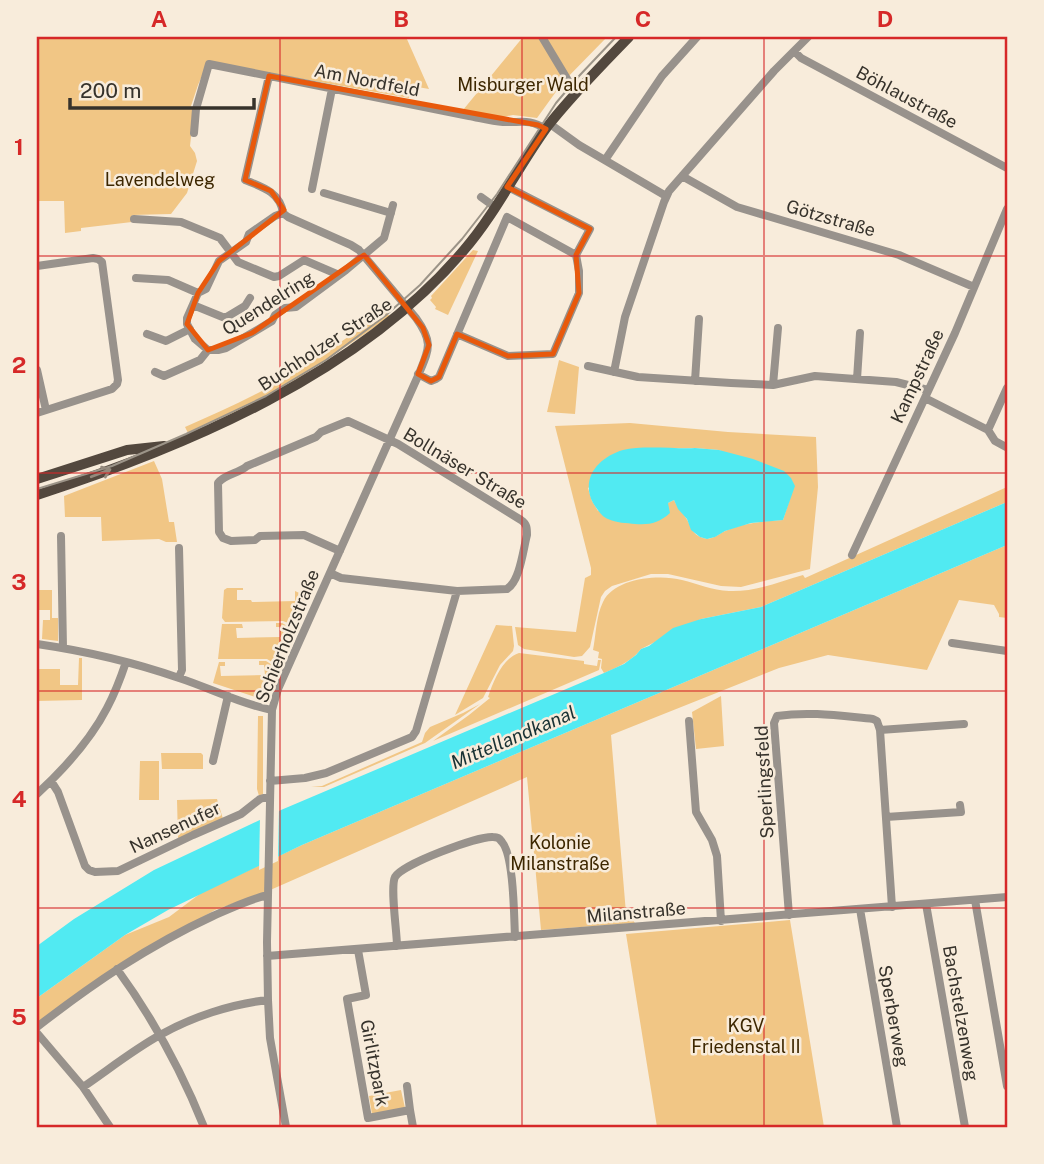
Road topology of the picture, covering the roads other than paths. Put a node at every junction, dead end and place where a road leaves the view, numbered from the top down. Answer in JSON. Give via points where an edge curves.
{"nodes":[{"id":1,"x":542,"y":37,"type":"edge"},
{"id":2,"x":629,"y":37,"type":"edge"},
{"id":3,"x":697,"y":37,"type":"edge"},
{"id":4,"x":807,"y":37,"type":"edge"},
{"id":5,"x":794,"y":51,"type":"junction"},
{"id":6,"x":269,"y":76,"type":"junction"},
{"id":7,"x":332,"y":89,"type":"junction"},
{"id":8,"x":578,"y":91,"type":"junction"},
{"id":9,"x":548,"y":126,"type":"junction"},
{"id":10,"x":194,"y":132,"type":"dead end"},
{"id":11,"x":605,"y":160,"type":"junction"},
{"id":12,"x":1007,"y":169,"type":"edge"},
{"id":13,"x":682,"y":176,"type":"junction"},
{"id":14,"x":508,"y":187,"type":"junction"},
{"id":15,"x":312,"y":189,"type":"dead end"},
{"id":16,"x":324,"y":193,"type":"dead end"},
{"id":17,"x":666,"y":196,"type":"junction"},
{"id":18,"x":481,"y":197,"type":"dead end"},
{"id":19,"x":495,"y":207,"type":"junction"},
{"id":20,"x":1007,"y":209,"type":"edge"},
{"id":21,"x":283,"y":213,"type":"junction"},
{"id":22,"x":134,"y":219,"type":"dead end"},
{"id":23,"x":230,"y":253,"type":"junction"},
{"id":24,"x":364,"y":255,"type":"junction"},
{"id":25,"x":576,"y":255,"type":"junction"},
{"id":26,"x":37,"y":266,"type":"edge"},
{"id":27,"x":339,"y":275,"type":"junction"},
{"id":28,"x":135,"y":278,"type":"dead end"},
{"id":29,"x":974,"y":287,"type":"junction"},
{"id":30,"x":198,"y":293,"type":"junction"},
{"id":31,"x":250,"y":298,"type":"dead end"},
{"id":32,"x":192,"y":305,"type":"junction"},
{"id":33,"x":408,"y":309,"type":"junction"},
{"id":34,"x":699,"y":319,"type":"dead end"},
{"id":35,"x":778,"y":328,"type":"dead end"},
{"id":36,"x":190,"y":329,"type":"junction"},
{"id":37,"x":860,"y":333,"type":"dead end"},
{"id":38,"x":147,"y":334,"type":"dead end"},
{"id":39,"x":457,"y":334,"type":"junction"},
{"id":40,"x":208,"y":350,"type":"junction"},
{"id":41,"x":588,"y":366,"type":"dead end"},
{"id":42,"x":37,"y":370,"type":"edge"},
{"id":43,"x":155,"y":372,"type":"dead end"},
{"id":44,"x":614,"y":372,"type":"junction"},
{"id":45,"x":418,"y":374,"type":"junction"},
{"id":46,"x":857,"y":379,"type":"junction"},
{"id":47,"x":695,"y":381,"type":"junction"},
{"id":48,"x":774,"y":386,"type":"junction"},
{"id":49,"x":1007,"y":388,"type":"edge"},
{"id":50,"x":927,"y":394,"type":"junction"},
{"id":51,"x":41,"y":412,"type":"edge"},
{"id":52,"x":988,"y":429,"type":"junction"},
{"id":53,"x":389,"y":440,"type":"junction"},
{"id":54,"x":175,"y":444,"type":"junction"},
{"id":55,"x":1006,"y":447,"type":"edge"},
{"id":56,"x":37,"y":479,"type":"edge"},
{"id":57,"x":37,"y":495,"type":"edge"},
{"id":58,"x":61,"y":536,"type":"dead end"},
{"id":59,"x":179,"y":548,"type":"dead end"},
{"id":60,"x":340,"y":551,"type":"junction"},
{"id":61,"x":852,"y":555,"type":"dead end"},
{"id":62,"x":330,"y":573,"type":"junction"},
{"id":63,"x":457,"y":591,"type":"junction"},
{"id":64,"x":952,"y":643,"type":"dead end"},
{"id":65,"x":37,"y":644,"type":"edge"},
{"id":66,"x":63,"y":648,"type":"junction"},
{"id":67,"x":1007,"y":651,"type":"edge"},
{"id":68,"x":126,"y":662,"type":"junction"},
{"id":69,"x":179,"y":677,"type":"junction"},
{"id":70,"x":228,"y":696,"type":"junction"},
{"id":71,"x":272,"y":710,"type":"junction"},
{"id":72,"x":689,"y":720,"type":"dead end"},
{"id":73,"x":964,"y":724,"type":"dead end"},
{"id":74,"x":880,"y":730,"type":"junction"},
{"id":75,"x":213,"y":761,"type":"dead end"},
{"id":76,"x":51,"y":781,"type":"junction"},
{"id":77,"x":270,"y":781,"type":"junction"},
{"id":78,"x":37,"y":794,"type":"edge"},
{"id":79,"x":270,"y":796,"type":"junction"},
{"id":80,"x":960,"y":805,"type":"dead end"},
{"id":81,"x":886,"y":817,"type":"junction"},
{"id":82,"x":268,"y":895,"type":"junction"},
{"id":83,"x":1007,"y":897,"type":"edge"},
{"id":84,"x":975,"y":900,"type":"junction"},
{"id":85,"x":926,"y":904,"type":"junction"},
{"id":86,"x":892,"y":907,"type":"junction"},
{"id":87,"x":860,"y":909,"type":"junction"},
{"id":88,"x":789,"y":915,"type":"junction"},
{"id":89,"x":721,"y":921,"type":"junction"},
{"id":90,"x":515,"y":937,"type":"junction"},
{"id":91,"x":397,"y":946,"type":"junction"},
{"id":92,"x":358,"y":950,"type":"junction"},
{"id":93,"x":267,"y":956,"type":"junction"},
{"id":94,"x":117,"y":969,"type":"junction"},
{"id":95,"x":268,"y":1000,"type":"junction"},
{"id":96,"x":37,"y":1027,"type":"edge"},
{"id":97,"x":37,"y":1033,"type":"edge"},
{"id":98,"x":159,"y":1036,"type":"junction"},
{"id":99,"x":407,"y":1086,"type":"dead end"},
{"id":100,"x":1007,"y":1086,"type":"edge"},
{"id":101,"x":83,"y":1087,"type":"junction"},
{"id":102,"x":410,"y":1110,"type":"junction"},
{"id":103,"x":368,"y":1123,"type":"edge"},
{"id":104,"x":110,"y":1127,"type":"edge"},
{"id":105,"x":204,"y":1127,"type":"edge"},
{"id":106,"x":286,"y":1127,"type":"edge"},
{"id":107,"x":413,"y":1127,"type":"edge"},
{"id":108,"x":897,"y":1127,"type":"edge"},
{"id":109,"x":965,"y":1127,"type":"edge"}],
"edges":[{"from":1,"to":8,"type":"street"},
{"from":2,"to":8,"type":"main road","name":"Buchholzer Straße"},
{"from":3,"to":11,"type":"street","via":[[662,76]]},
{"from":4,"to":5,"type":"street"},
{"from":5,"to":12,"type":"street","name":"Böhlaustraße"},
{"from":5,"to":13,"type":"street"},
{"from":6,"to":7,"type":"street","name":"Am Nordfeld"},
{"from":6,"to":10,"type":"street","name":"Am Nordfeld","via":[[209,64]]},
{"from":6,"to":21,"type":"street","via":[[245,180],[271,191]]},
{"from":7,"to":9,"type":"street","name":"Am Nordfeld","via":[[502,122]]},
{"from":7,"to":15,"type":"street"},
{"from":8,"to":9,"type":"main road","name":"Buchholzer Straße"},
{"from":9,"to":11,"type":"street"},
{"from":9,"to":14,"type":"main road","name":"Buchholzer Straße"},
{"from":11,"to":17,"type":"street"},
{"from":13,"to":17,"type":"street"},
{"from":13,"to":29,"type":"street","name":"Götzstraße","via":[[737,207],[899,255]]},
{"from":14,"to":19,"type":"main road","name":"Buchholzer Straße"},
{"from":14,"to":25,"type":"street","via":[[590,229]]},
{"from":16,"to":24,"type":"street","name":"Quendelring","via":[[392,209],[384,238]]},
{"from":17,"to":44,"type":"street","via":[[625,317]]},
{"from":18,"to":19,"type":"street"},
{"from":19,"to":33,"type":"main road","name":"Buchholzer Straße","via":[[467,248]]},
{"from":20,"to":29,"type":"street","name":"Kampstraße"},
{"from":21,"to":23,"type":"street","via":[[250,233],[246,242]]},
{"from":21,"to":24,"type":"street","via":[[351,244]]},
{"from":22,"to":23,"type":"street","via":[[181,222],[220,238]]},
{"from":23,"to":27,"type":"street","via":[[238,262],[276,277],[304,260]]},
{"from":23,"to":30,"type":"street","via":[[219,261],[205,289]]},
{"from":24,"to":27,"type":"street","name":"Quendelring"},
{"from":24,"to":33,"type":"street"},
{"from":25,"to":39,"type":"street","via":[[579,293],[553,354],[508,356]]},
{"from":25,"to":39,"type":"street","via":[[507,217]]},
{"from":26,"to":51,"type":"street","via":[[93,258],[102,262],[117,377],[112,389]]},
{"from":27,"to":40,"type":"street","name":"Quendelring","via":[[296,307],[285,308],[226,348]]},
{"from":28,"to":30,"type":"street","via":[[168,280]]},
{"from":29,"to":50,"type":"street","name":"Kampstraße"},
{"from":30,"to":32,"type":"street"},
{"from":31,"to":32,"type":"street","via":[[225,318]]},
{"from":32,"to":36,"type":"street","via":[[187,321]]},
{"from":33,"to":45,"type":"street","name":"Schierholzstraße","via":[[428,338],[428,353]]},
{"from":33,"to":54,"type":"main road","name":"Buchholzer Straße","via":[[292,387]]},
{"from":34,"to":47,"type":"street"},
{"from":35,"to":48,"type":"street"},
{"from":36,"to":38,"type":"street","via":[[166,341]]},
{"from":36,"to":40,"type":"street","name":"Quendelring"},
{"from":37,"to":46,"type":"street"},
{"from":39,"to":45,"type":"street","via":[[436,379]]},
{"from":40,"to":43,"type":"street","via":[[200,360],[164,376]]},
{"from":41,"to":44,"type":"street"},
{"from":42,"to":51,"type":"street"},
{"from":44,"to":47,"type":"street"},
{"from":45,"to":53,"type":"street","name":"Schierholzstraße"},
{"from":46,"to":48,"type":"street","via":[[815,376]]},
{"from":46,"to":50,"type":"street","via":[[896,382]]},
{"from":47,"to":48,"type":"street"},
{"from":49,"to":52,"type":"street"},
{"from":50,"to":52,"type":"street"},
{"from":50,"to":61,"type":"street","name":"Kampstraße"},
{"from":52,"to":55,"type":"street","via":[[995,441]]},
{"from":53,"to":60,"type":"street","name":"Schierholzstraße"},
{"from":53,"to":60,"type":"street","via":[[348,421],[218,483],[223,538],[254,541],[260,536],[304,535]]},
{"from":53,"to":63,"type":"street","name":"Bollnäser Straße","via":[[525,523],[527,535],[511,588]]},
{"from":54,"to":56,"type":"main road","name":"Buchholzer Straße","via":[[127,450]]},
{"from":57,"to":54,"type":"main road","name":"Buchholzer Straße","one_way":true},
{"from":58,"to":66,"type":"street"},
{"from":59,"to":69,"type":"street"},
{"from":60,"to":62,"type":"street","name":"Schierholzstraße"},
{"from":62,"to":63,"type":"street","name":"Bollnäser Straße"},
{"from":62,"to":71,"type":"street","name":"Schierholzstraße"},
{"from":63,"to":77,"type":"street","via":[[412,737],[326,773]]},
{"from":64,"to":67,"type":"street"},
{"from":65,"to":66,"type":"street"},
{"from":66,"to":68,"type":"street"},
{"from":68,"to":69,"type":"street"},
{"from":68,"to":76,"type":"street","via":[[96,728]]},
{"from":69,"to":70,"type":"street"},
{"from":70,"to":71,"type":"street"},
{"from":70,"to":75,"type":"street"},
{"from":71,"to":77,"type":"street","name":"Schierholzstraße"},
{"from":72,"to":89,"type":"street","via":[[696,812],[717,856]]},
{"from":73,"to":74,"type":"street","name":"Sperlingsfeld"},
{"from":74,"to":81,"type":"street"},
{"from":74,"to":88,"type":"street","name":"Sperlingsfeld","via":[[873,719],[815,713],[777,716]]},
{"from":76,"to":78,"type":"street"},
{"from":76,"to":79,"type":"street","name":"Nansenufer","via":[[88,869],[95,872],[118,871]]},
{"from":77,"to":79,"type":"street","name":"Schierholzstraße"},
{"from":79,"to":82,"type":"street","name":"Schierholzstraße"},
{"from":80,"to":81,"type":"street","via":[[961,812]]},
{"from":81,"to":86,"type":"street"},
{"from":82,"to":93,"type":"street","name":"Schierholzstraße"},
{"from":82,"to":94,"type":"street","via":[[194,925]]},
{"from":83,"to":84,"type":"street","name":"Milanstraße"},
{"from":84,"to":85,"type":"street","name":"Milanstraße"},
{"from":84,"to":100,"type":"street"},
{"from":85,"to":86,"type":"street","name":"Milanstraße"},
{"from":85,"to":109,"type":"street","name":"Bachstelzenweg"},
{"from":86,"to":87,"type":"street","name":"Milanstraße"},
{"from":87,"to":88,"type":"street","name":"Milanstraße"},
{"from":87,"to":108,"type":"street","name":"Sperberweg"},
{"from":88,"to":89,"type":"street","name":"Milanstraße"},
{"from":89,"to":90,"type":"street","name":"Milanstraße"},
{"from":90,"to":91,"type":"street","name":"Milanstraße"},
{"from":90,"to":91,"type":"street","via":[[510,868],[505,846],[497,837],[446,850],[396,875]]},
{"from":91,"to":92,"type":"street","name":"Milanstraße"},
{"from":92,"to":93,"type":"street","name":"Milanstraße"},
{"from":92,"to":103,"type":"street","name":"Girlitzpark","via":[[366,995],[347,999]]},
{"from":93,"to":95,"type":"street","name":"Schierholzstraße"},
{"from":94,"to":96,"type":"street"},
{"from":94,"to":98,"type":"street"},
{"from":95,"to":98,"type":"street","via":[[212,1013]]},
{"from":95,"to":106,"type":"street","name":"Schierholzstraße"},
{"from":97,"to":101,"type":"street"},
{"from":98,"to":101,"type":"street"},
{"from":98,"to":105,"type":"street"},
{"from":99,"to":102,"type":"street","name":"Girlitzpark"},
{"from":101,"to":104,"type":"street"},
{"from":102,"to":103,"type":"street","name":"Girlitzpark"},
{"from":102,"to":107,"type":"street","name":"Girlitzpark"}]}
